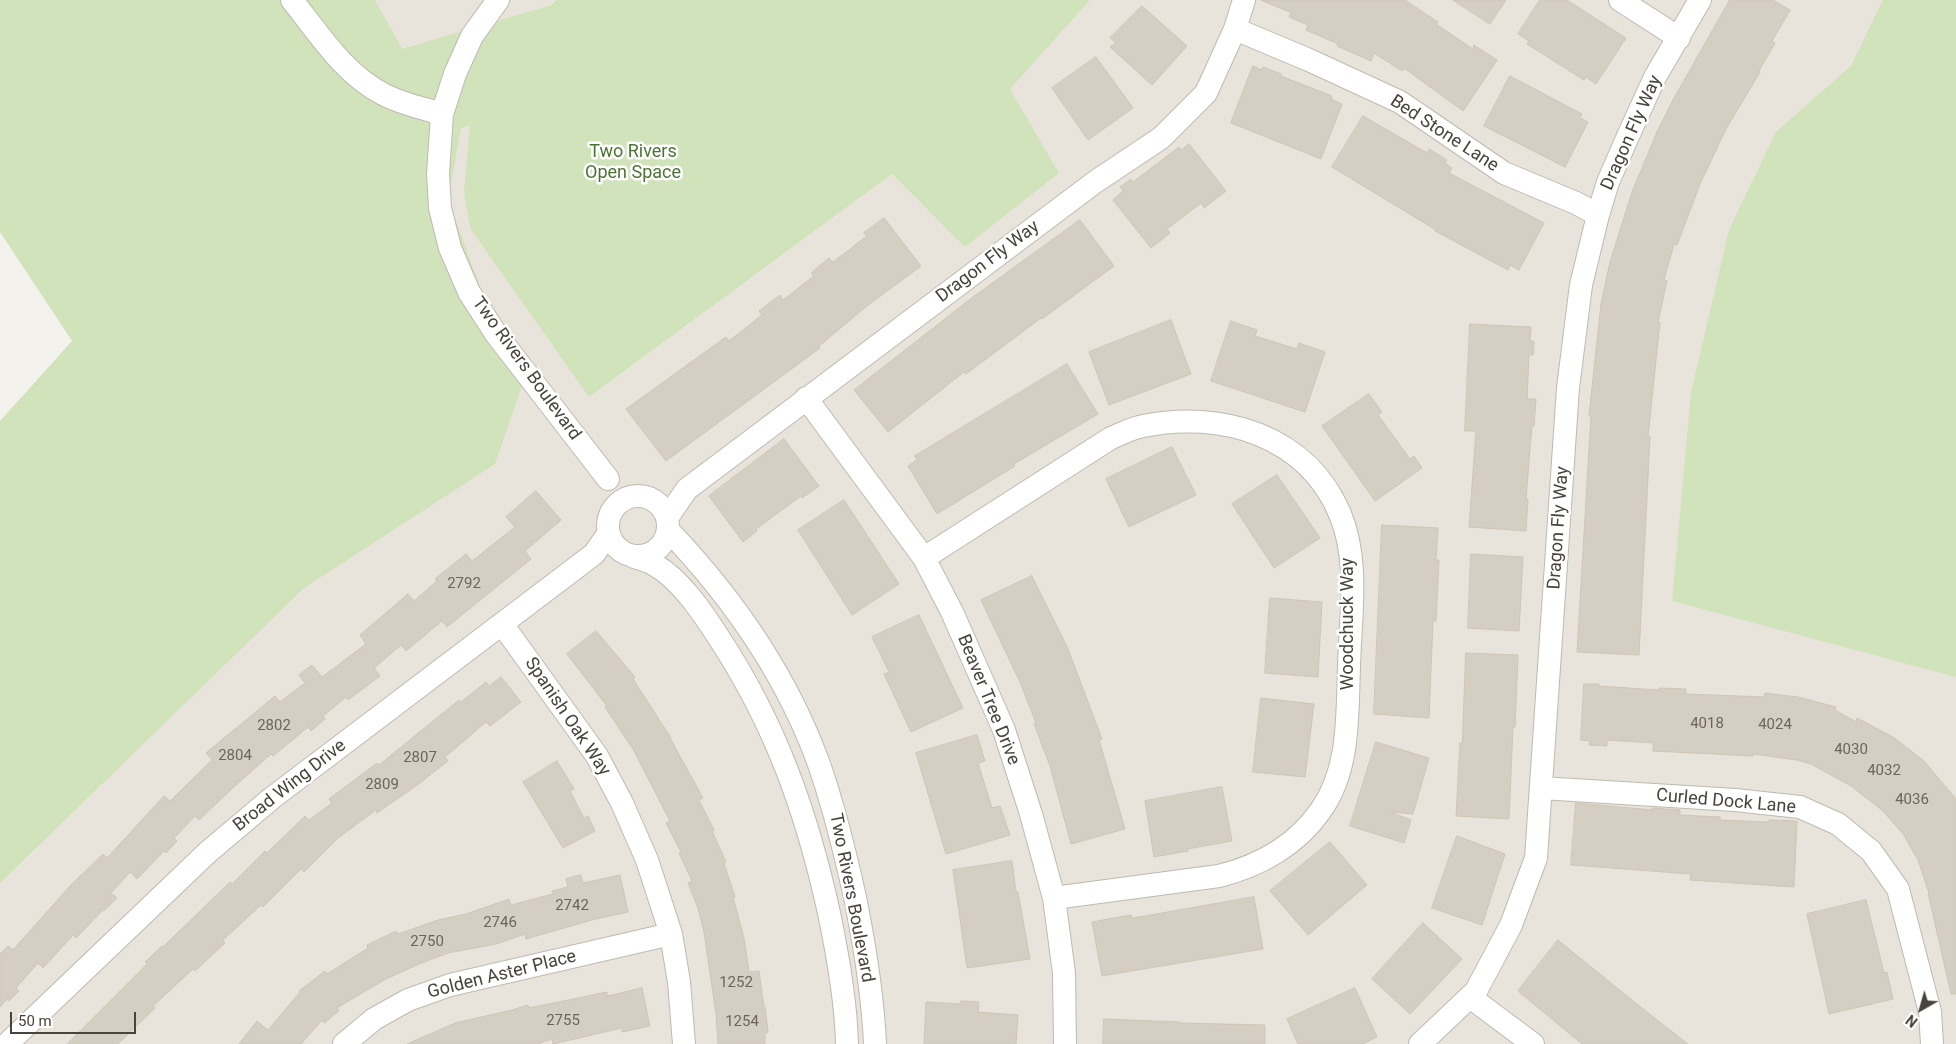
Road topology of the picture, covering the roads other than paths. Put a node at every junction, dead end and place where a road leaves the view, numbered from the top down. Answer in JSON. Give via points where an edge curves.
{"nodes":[{"id":1,"x":292,"y":0,"type":"edge"},
{"id":2,"x":498,"y":0,"type":"edge"},
{"id":3,"x":1244,"y":0,"type":"edge"},
{"id":4,"x":1620,"y":0,"type":"edge"},
{"id":5,"x":1700,"y":0,"type":"edge"},
{"id":6,"x":1235,"y":29,"type":"junction"},
{"id":7,"x":1679,"y":38,"type":"junction"},
{"id":8,"x":442,"y":114,"type":"junction"},
{"id":9,"x":1598,"y":215,"type":"junction"},
{"id":10,"x":806,"y":398,"type":"junction"},
{"id":11,"x":608,"y":479,"type":"junction"},
{"id":12,"x":687,"y":489,"type":"junction"},
{"id":13,"x":647,"y":497,"type":"junction"},
{"id":14,"x":611,"y":511,"type":"junction"},
{"id":15,"x":668,"y":524,"type":"junction"},
{"id":16,"x":608,"y":534,"type":"junction"},
{"id":17,"x":594,"y":554,"type":"junction"},
{"id":18,"x":628,"y":555,"type":"junction"},
{"id":19,"x":924,"y":558,"type":"junction"},
{"id":20,"x":502,"y":624,"type":"junction"},
{"id":21,"x":1542,"y":788,"type":"junction"},
{"id":22,"x":1054,"y":898,"type":"junction"},
{"id":23,"x":671,"y":934,"type":"junction"},
{"id":24,"x":1470,"y":996,"type":"junction"},
{"id":25,"x":7,"y":1044,"type":"edge"},
{"id":26,"x":344,"y":1044,"type":"edge"},
{"id":27,"x":684,"y":1044,"type":"edge"},
{"id":28,"x":847,"y":1044,"type":"edge"},
{"id":29,"x":875,"y":1044,"type":"edge"},
{"id":30,"x":1065,"y":1044,"type":"edge"},
{"id":31,"x":1420,"y":1044,"type":"edge"},
{"id":32,"x":1533,"y":1044,"type":"edge"},
{"id":33,"x":1932,"y":1044,"type":"edge"}],
"edges":[{"from":1,"to":8,"type":"street","via":[[346,68],[367,85],[385,96]]},
{"from":2,"to":8,"type":"street","name":"Two Rivers Boulevard","via":[[472,36]]},
{"from":3,"to":6,"type":"street","name":"Dragon Fly Way"},
{"from":4,"to":7,"type":"street"},
{"from":5,"to":7,"type":"street","name":"Dragon Fly Way"},
{"from":6,"to":9,"type":"street","name":"Bed Stone Lane","via":[[1400,102],[1504,173]]},
{"from":6,"to":10,"type":"street","name":"Dragon Fly Way","via":[[1206,93],[1161,138],[1095,182]]},
{"from":7,"to":9,"type":"street","name":"Dragon Fly Way","via":[[1655,77],[1608,182]]},
{"from":8,"to":11,"type":"street","name":"Two Rivers Boulevard","via":[[438,174],[440,208],[450,248],[469,292],[496,334]]},
{"from":9,"to":21,"type":"street","name":"Dragon Fly Way","via":[[1581,285],[1568,388]]},
{"from":10,"to":12,"type":"street","name":"Dragon Fly Way"},
{"from":10,"to":19,"type":"street","name":"Beaver Tree Drive"},
{"from":11,"to":13,"type":"street","name":"Two Rivers Boulevard"},
{"from":11,"to":14,"type":"street"},
{"from":12,"to":13,"type":"street","name":"Dragon Fly Way"},
{"from":12,"to":15,"type":"street","name":"Dragon Fly Way"},
{"from":13,"to":14,"type":"street","via":[[629,496]]},
{"from":13,"to":15,"type":"street","name":"Two Rivers Boulevard","via":[[662,507]]},
{"from":14,"to":16,"type":"street","via":[[607,522]]},
{"from":15,"to":18,"type":"street","via":[[665,541],[657,550],[646,556]]},
{"from":15,"to":29,"type":"street","name":"Two Rivers Boulevard","via":[[732,603],[767,656],[793,704],[819,765],[836,817],[861,928]]},
{"from":16,"to":17,"type":"street","name":"Broad Wing Drive"},
{"from":16,"to":18,"type":"street","via":[[614,545]]},
{"from":17,"to":18,"type":"street"},
{"from":17,"to":20,"type":"street","name":"Broad Wing Drive"},
{"from":18,"to":28,"type":"street","name":"Two Rivers Boulevard","via":[[654,563],[670,574],[707,618],[741,671],[767,722],[792,780],[821,877],[842,979]]},
{"from":19,"to":22,"type":"street","name":"Beaver Tree Drive","via":[[952,612],[1004,730]]},
{"from":19,"to":22,"type":"street","name":"Woodchuck Way","via":[[1111,438],[1142,426],[1170,423],[1217,422],[1243,428],[1277,442],[1306,464],[1340,514],[1352,570],[1346,737],[1336,784],[1322,810],[1288,844],[1243,870]]},
{"from":20,"to":23,"type":"street","name":"Spanish Oak Way","via":[[597,756],[647,860]]},
{"from":20,"to":25,"type":"street","name":"Broad Wing Drive","via":[[272,798],[208,852]]},
{"from":21,"to":24,"type":"street","name":"Dragon Fly Way","via":[[1536,858],[1511,925],[1476,991]]},
{"from":21,"to":33,"type":"street","name":"Curled Dock Lane","via":[[1800,807],[1838,824],[1871,851],[1898,889],[1930,1012]]},
{"from":22,"to":30,"type":"street","name":"Beaver Tree Drive","via":[[1064,973]]},
{"from":23,"to":26,"type":"street","name":"Golden Aster Place","via":[[450,985],[408,1000],[374,1019]]},
{"from":23,"to":27,"type":"street","name":"Spanish Oak Way"},
{"from":24,"to":31,"type":"street","name":"Dragon Fly Way"},
{"from":24,"to":32,"type":"street"}]}
